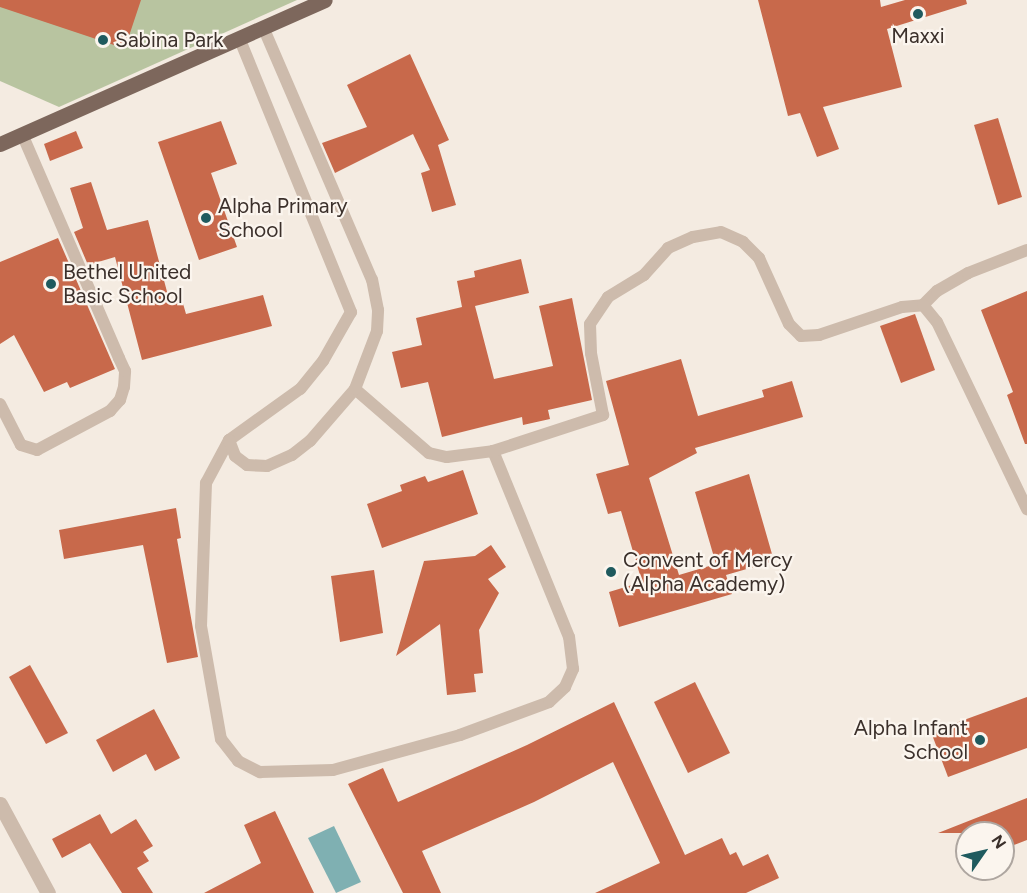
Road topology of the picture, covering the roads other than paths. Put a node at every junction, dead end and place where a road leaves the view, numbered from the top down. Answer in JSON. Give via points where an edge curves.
{"nodes":[{"id":1,"x":326,"y":0,"type":"edge"},
{"id":2,"x":264,"y":29,"type":"junction"},
{"id":3,"x":240,"y":40,"type":"junction"},
{"id":4,"x":22,"y":134,"type":"junction"},
{"id":5,"x":0,"y":144,"type":"edge"},
{"id":6,"x":1027,"y":250,"type":"edge"},
{"id":7,"x":923,"y":305,"type":"junction"},
{"id":8,"x":355,"y":389,"type":"junction"},
{"id":9,"x":0,"y":404,"type":"edge"},
{"id":10,"x":230,"y":440,"type":"junction"},
{"id":11,"x":493,"y":451,"type":"junction"},
{"id":12,"x":1027,"y":509,"type":"edge"},
{"id":13,"x":0,"y":804,"type":"edge"},
{"id":14,"x":48,"y":893,"type":"edge"}],
"edges":[{"from":1,"to":2,"type":"main road"},
{"from":2,"to":3,"type":"main road"},
{"from":2,"to":8,"type":"lane","via":[[372,280],[378,310],[377,331]]},
{"from":3,"to":4,"type":"main road"},
{"from":3,"to":10,"type":"lane","via":[[351,312],[323,361],[300,389]]},
{"from":4,"to":5,"type":"main road"},
{"from":4,"to":9,"type":"lane","via":[[125,371],[124,387],[120,400],[110,411],[37,450],[21,445]]},
{"from":6,"to":7,"type":"lane","via":[[968,273],[937,291]]},
{"from":7,"to":11,"type":"lane","via":[[819,335],[801,336],[789,324],[759,258],[743,242],[721,232],[693,237],[668,248],[644,275],[608,297],[590,324],[603,415]]},
{"from":7,"to":12,"type":"lane","via":[[936,322]]},
{"from":8,"to":10,"type":"lane","via":[[310,441],[267,466],[247,465],[235,456]]},
{"from":8,"to":11,"type":"lane","via":[[429,453],[447,457]]},
{"from":10,"to":11,"type":"lane","via":[[206,483],[201,626],[221,739],[238,761],[260,772],[333,770],[460,735],[549,702],[565,687],[573,669],[566,628]]},
{"from":13,"to":14,"type":"street"}]}
